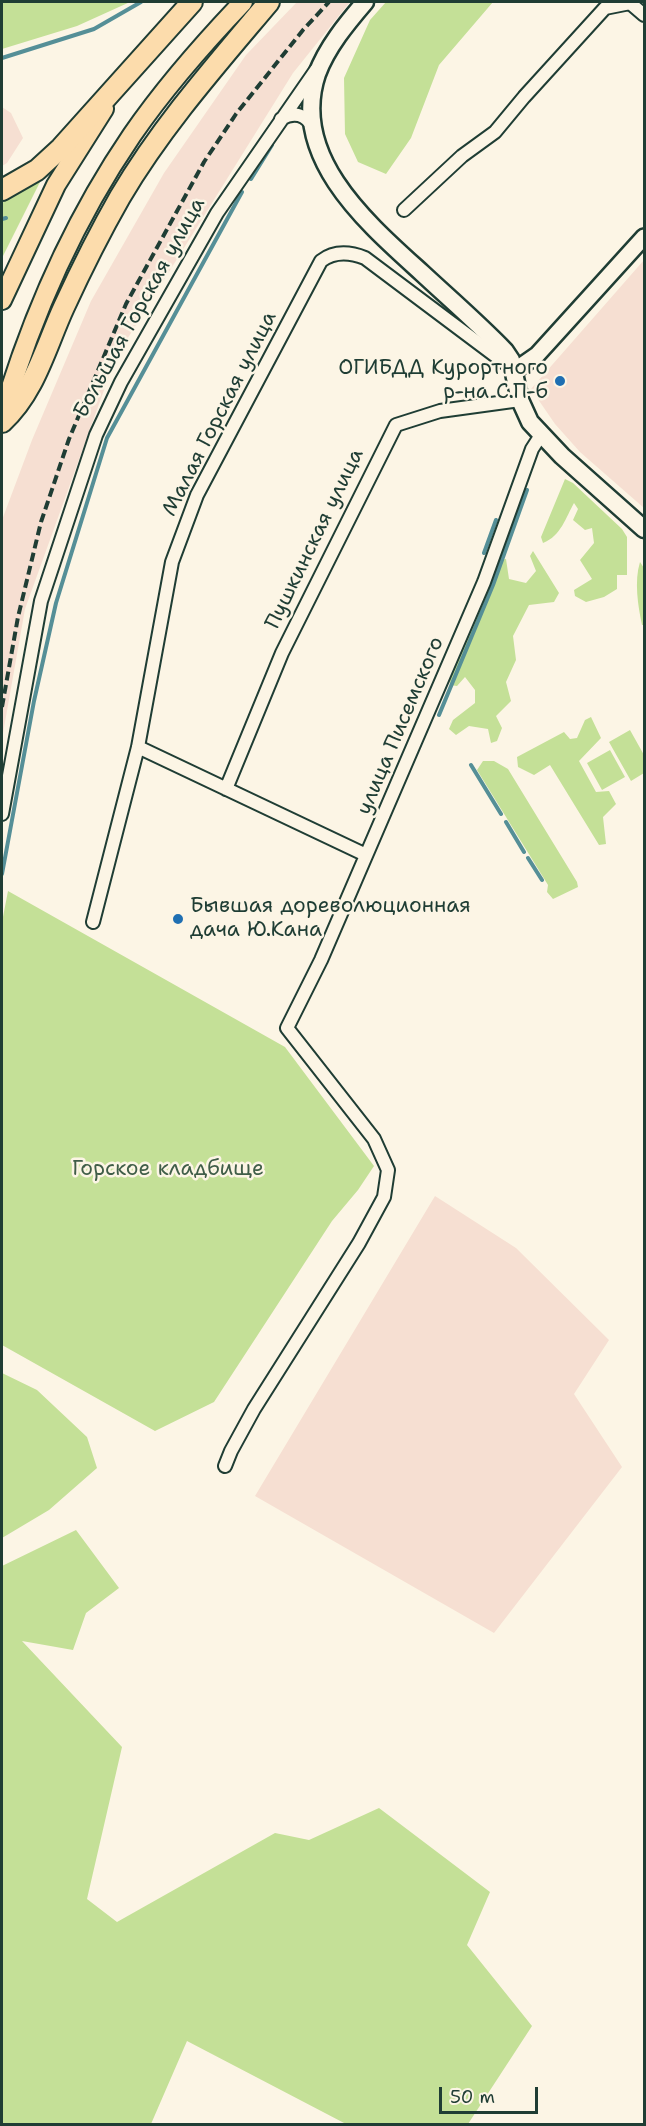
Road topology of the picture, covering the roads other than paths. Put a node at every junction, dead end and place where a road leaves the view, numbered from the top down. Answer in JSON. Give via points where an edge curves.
{"nodes":[{"id":1,"x":192,"y":2,"type":"edge"},
{"id":2,"x":243,"y":2,"type":"edge"},
{"id":3,"x":269,"y":2,"type":"edge"},
{"id":4,"x":365,"y":2,"type":"edge"},
{"id":5,"x":645,"y":15,"type":"edge"},
{"id":6,"x":325,"y":56,"type":"junction"},
{"id":7,"x":119,"y":85,"type":"junction"},
{"id":8,"x":280,"y":120,"type":"junction"},
{"id":9,"x":315,"y":131,"type":"junction"},
{"id":10,"x":2,"y":190,"type":"edge"},
{"id":11,"x":404,"y":210,"type":"dead end"},
{"id":12,"x":645,"y":237,"type":"edge"},
{"id":13,"x":2,"y":300,"type":"edge"},
{"id":14,"x":514,"y":370,"type":"junction"},
{"id":15,"x":520,"y":400,"type":"junction"},
{"id":16,"x":2,"y":416,"type":"edge"},
{"id":17,"x":2,"y":422,"type":"edge"},
{"id":18,"x":541,"y":435,"type":"junction"},
{"id":19,"x":645,"y":529,"type":"edge"},
{"id":20,"x":138,"y":747,"type":"junction"},
{"id":21,"x":226,"y":789,"type":"junction"},
{"id":22,"x":2,"y":814,"type":"edge"},
{"id":23,"x":366,"y":855,"type":"junction"},
{"id":24,"x":93,"y":922,"type":"dead end"},
{"id":25,"x":225,"y":1466,"type":"dead end"}],
"edges":[{"from":1,"to":7,"type":"highway"},
{"from":2,"to":16,"type":"main road","via":[[163,92],[101,183],[44,298]]},
{"from":3,"to":17,"type":"highway","via":[[152,147],[120,198],[24,396]]},
{"from":4,"to":6,"type":"main road","name":"Большая Горская улица"},
{"from":5,"to":11,"type":"street","via":[[630,3],[605,8],[495,132],[462,156]]},
{"from":6,"to":8,"type":"street","name":"Большая Горская улица"},
{"from":6,"to":9,"type":"main road","via":[[313,96]]},
{"from":7,"to":10,"type":"highway","via":[[37,170]]},
{"from":7,"to":13,"type":"main road","via":[[56,185]]},
{"from":8,"to":9,"type":"street","via":[[297,114],[308,120]]},
{"from":8,"to":22,"type":"street","name":"Большая Горская улица","via":[[217,213],[96,435],[41,601]]},
{"from":9,"to":14,"type":"main road","via":[[328,168],[352,206],[505,351]]},
{"from":12,"to":14,"type":"street","via":[[537,354]]},
{"from":14,"to":15,"type":"main road"},
{"from":14,"to":20,"type":"street","name":"Малая Горская улица","via":[[365,258],[354,253],[329,255],[321,261],[197,495],[172,562]]},
{"from":15,"to":18,"type":"main road"},
{"from":15,"to":21,"type":"street","name":"Пушкинская улица","via":[[440,411],[396,425],[282,652]]},
{"from":18,"to":19,"type":"main road"},
{"from":18,"to":23,"type":"street","name":"улица Писемского","via":[[532,449],[484,582]]},
{"from":20,"to":21,"type":"street"},
{"from":20,"to":24,"type":"street","name":"Малая Горская улица"},
{"from":21,"to":23,"type":"street"},
{"from":23,"to":25,"type":"street","name":"улица Писемского","via":[[287,1028],[374,1139],[388,1170],[384,1197],[368,1229],[254,1409]]}]}
